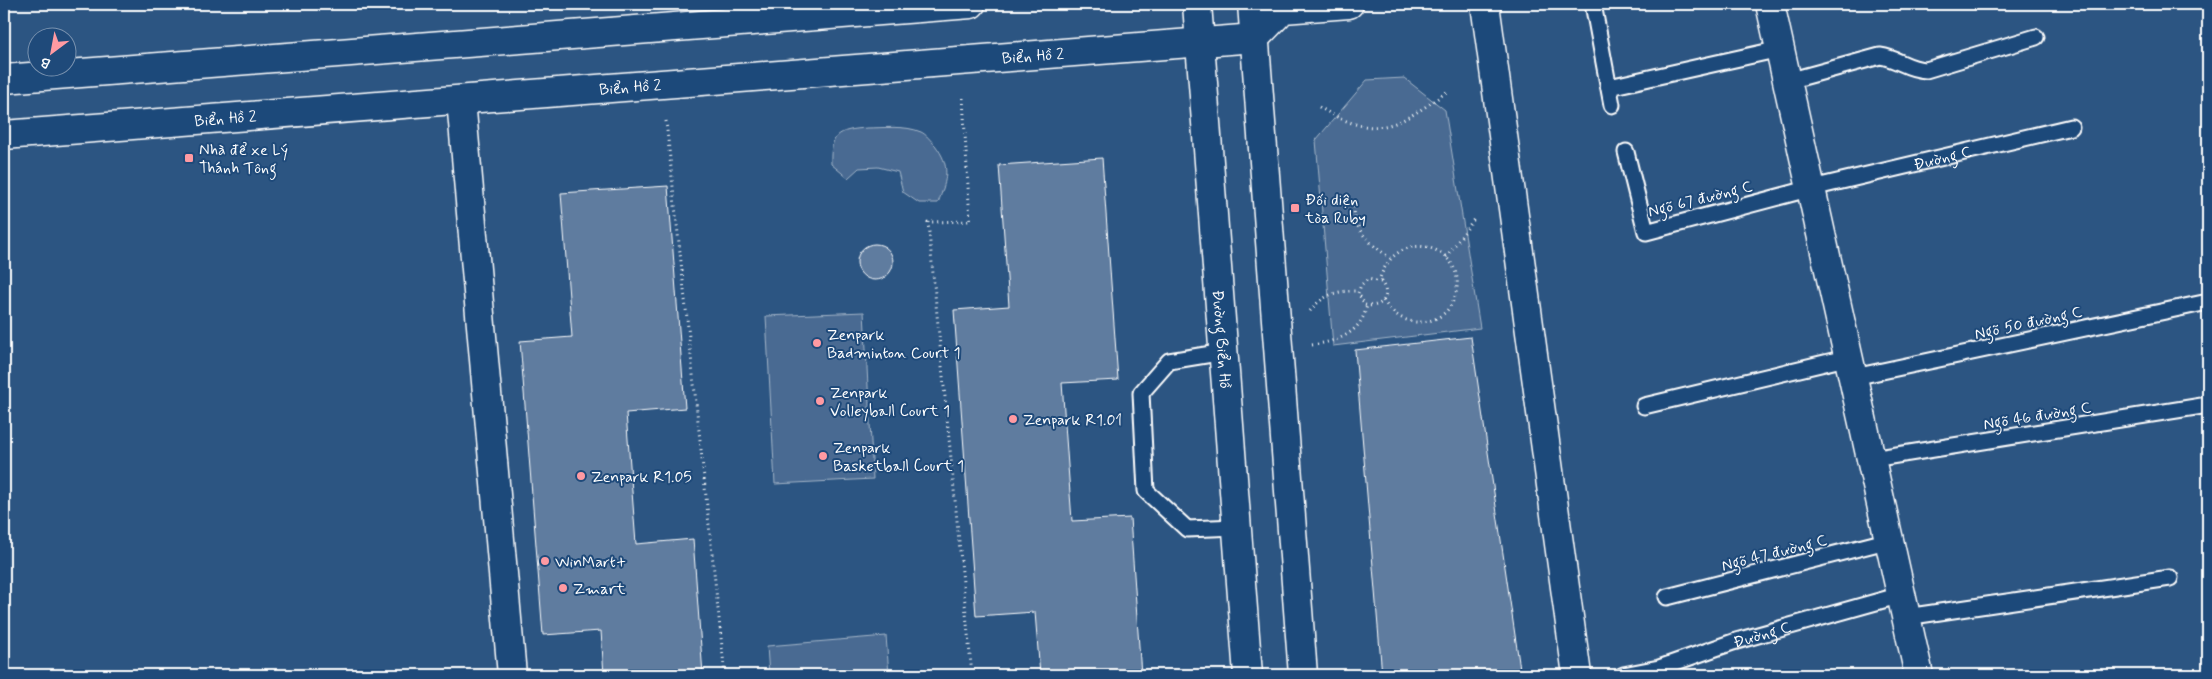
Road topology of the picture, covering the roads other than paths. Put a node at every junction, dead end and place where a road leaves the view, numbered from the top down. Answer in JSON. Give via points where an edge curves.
{"nodes":[{"id":1,"x":971,"y":4,"type":"edge"},
{"id":2,"x":1197,"y":4,"type":"edge"},
{"id":3,"x":1252,"y":4,"type":"edge"},
{"id":4,"x":1349,"y":4,"type":"edge"},
{"id":5,"x":1485,"y":4,"type":"edge"},
{"id":6,"x":1593,"y":4,"type":"edge"},
{"id":7,"x":1770,"y":4,"type":"edge"},
{"id":8,"x":1280,"y":6,"type":"edge"},
{"id":9,"x":2036,"y":37,"type":"dead end"},
{"id":10,"x":1255,"y":38,"type":"junction"},
{"id":11,"x":1200,"y":42,"type":"junction"},
{"id":12,"x":1780,"y":49,"type":"junction"},
{"id":13,"x":4,"y":79,"type":"edge"},
{"id":14,"x":1788,"y":81,"type":"junction"},
{"id":15,"x":1609,"y":87,"type":"junction"},
{"id":16,"x":461,"y":100,"type":"junction"},
{"id":17,"x":1612,"y":105,"type":"dead end"},
{"id":18,"x":2071,"y":128,"type":"dead end"},
{"id":19,"x":4,"y":135,"type":"edge"},
{"id":20,"x":1626,"y":152,"type":"dead end"},
{"id":21,"x":1812,"y":188,"type":"junction"},
{"id":22,"x":2208,"y":302,"type":"edge"},
{"id":23,"x":1224,"y":352,"type":"junction"},
{"id":24,"x":1852,"y":367,"type":"junction"},
{"id":25,"x":2208,"y":405,"type":"edge"},
{"id":26,"x":1644,"y":406,"type":"dead end"},
{"id":27,"x":1872,"y":459,"type":"junction"},
{"id":28,"x":1237,"y":527,"type":"junction"},
{"id":29,"x":1890,"y":540,"type":"junction"},
{"id":30,"x":2170,"y":578,"type":"dead end"},
{"id":31,"x":1667,"y":597,"type":"dead end"},
{"id":32,"x":1904,"y":606,"type":"junction"},
{"id":33,"x":512,"y":675,"type":"edge"},
{"id":34,"x":1248,"y":675,"type":"edge"},
{"id":35,"x":1303,"y":675,"type":"edge"},
{"id":36,"x":1577,"y":675,"type":"edge"},
{"id":37,"x":1623,"y":675,"type":"edge"},
{"id":38,"x":1919,"y":675,"type":"edge"}],
"edges":[{"from":1,"to":13,"type":"street"},
{"from":2,"to":11,"type":"street","name":"Đường Biển Hồ"},
{"from":3,"to":10,"type":"street"},
{"from":4,"to":8,"type":"street"},
{"from":5,"to":36,"type":"street"},
{"from":6,"to":15,"type":"lane"},
{"from":7,"to":12,"type":"street"},
{"from":8,"to":10,"type":"street"},
{"from":9,"to":14,"type":"lane","via":[[1926,70],[1911,70],[1895,59],[1880,56]]},
{"from":10,"to":11,"type":"street","name":"Biển Hồ 2"},
{"from":10,"to":35,"type":"street"},
{"from":11,"to":16,"type":"street","name":"Biển Hồ 2"},
{"from":11,"to":23,"type":"street","name":"Đường Biển Hồ"},
{"from":12,"to":14,"type":"street"},
{"from":12,"to":15,"type":"lane"},
{"from":14,"to":21,"type":"street"},
{"from":15,"to":17,"type":"lane"},
{"from":16,"to":19,"type":"street","name":"Biển Hồ 2"},
{"from":16,"to":33,"type":"street"},
{"from":18,"to":21,"type":"lane","name":"Đường C"},
{"from":20,"to":21,"type":"lane","name":"Ngõ 67 đường C","via":[[1646,232]]},
{"from":21,"to":24,"type":"street"},
{"from":22,"to":24,"type":"lane","name":"Ngõ 50 đường C"},
{"from":23,"to":28,"type":"street","name":"Đường Biển Hồ"},
{"from":23,"to":28,"type":"lane","via":[[1169,361],[1142,393],[1146,491],[1187,529]]},
{"from":24,"to":26,"type":"lane"},
{"from":24,"to":27,"type":"street"},
{"from":25,"to":27,"type":"lane","name":"Ngõ 46 đường C"},
{"from":27,"to":29,"type":"street"},
{"from":28,"to":34,"type":"street","name":"Đường Biển Hồ"},
{"from":29,"to":31,"type":"lane","name":"Ngõ 47 đường C"},
{"from":29,"to":32,"type":"street"},
{"from":30,"to":32,"type":"lane","name":"Đường C"},
{"from":32,"to":37,"type":"lane","name":"Đường C","via":[[1733,642],[1660,668]]},
{"from":32,"to":38,"type":"street"}]}
